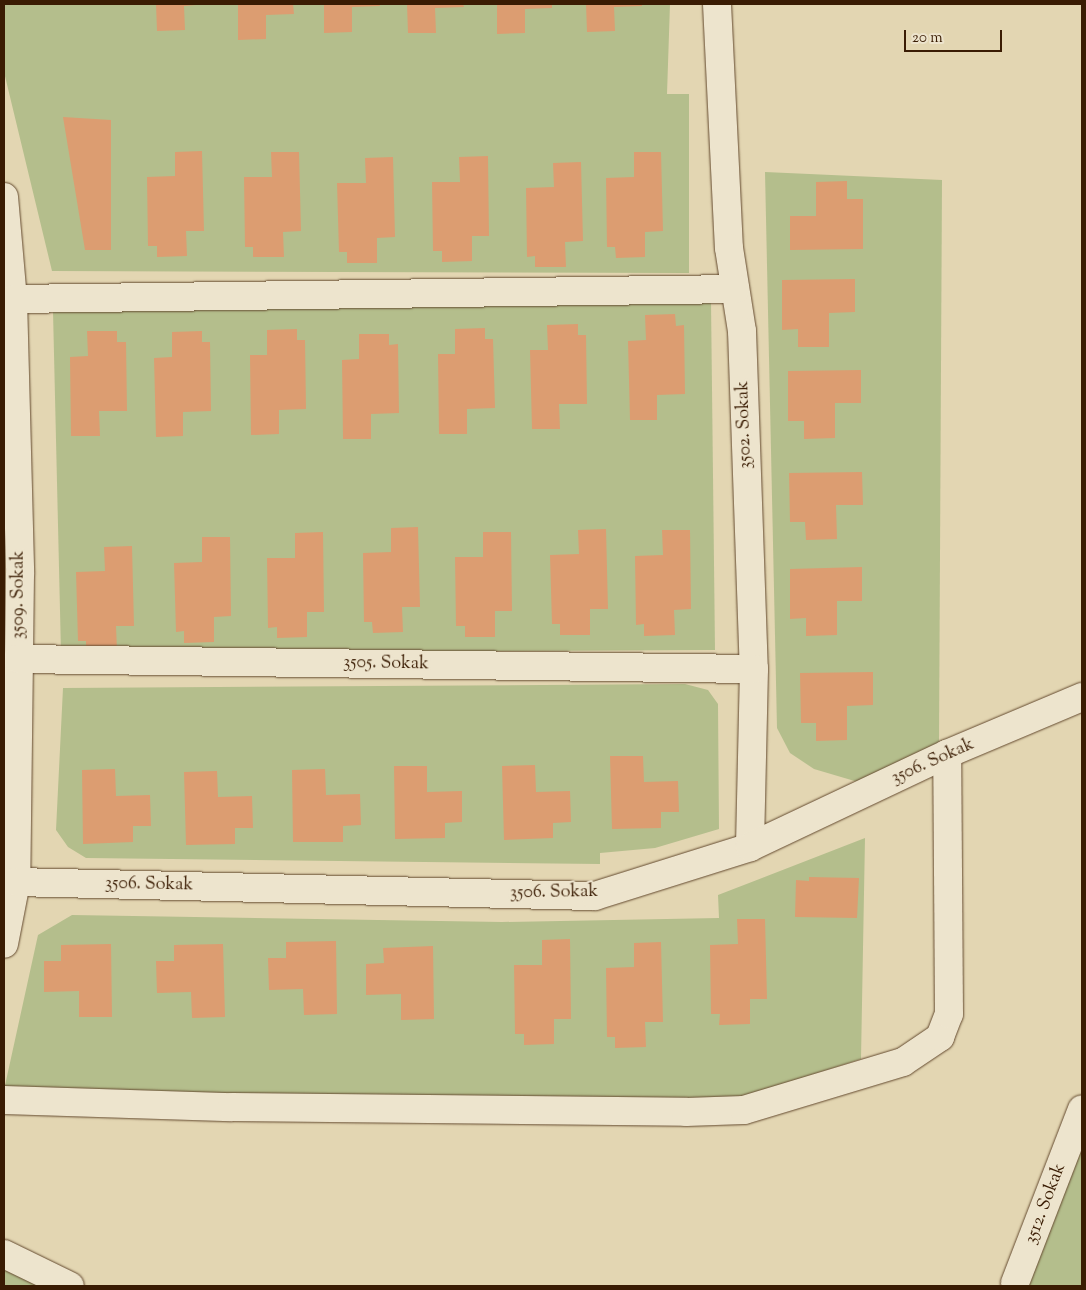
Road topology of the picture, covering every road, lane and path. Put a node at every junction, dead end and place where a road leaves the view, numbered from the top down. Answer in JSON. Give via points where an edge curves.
{"nodes":[{"id":1,"x":717,"y":4,"type":"edge"},
{"id":2,"x":4,"y":197,"type":"edge"},
{"id":3,"x":735,"y":289,"type":"junction"},
{"id":4,"x":13,"y":299,"type":"junction"},
{"id":5,"x":9,"y":369,"type":"edge"},
{"id":6,"x":18,"y":659,"type":"junction"},
{"id":7,"x":754,"y":669,"type":"junction"},
{"id":8,"x":1082,"y":697,"type":"edge"},
{"id":9,"x":947,"y":754,"type":"junction"},
{"id":10,"x":750,"y":847,"type":"junction"},
{"id":11,"x":16,"y":882,"type":"junction"},
{"id":12,"x":4,"y":944,"type":"edge"},
{"id":13,"x":4,"y":1100,"type":"edge"},
{"id":14,"x":1082,"y":1109,"type":"edge"},
{"id":15,"x":4,"y":1254,"type":"edge"},
{"id":16,"x":1011,"y":1285,"type":"edge"},
{"id":17,"x":70,"y":1286,"type":"edge"}],
"edges":[{"from":1,"to":3,"type":"street","name":"3502. Sokak","via":[[729,248]]},
{"from":2,"to":4,"type":"street","name":"3509. Sokak"},
{"from":3,"to":4,"type":"street"},
{"from":3,"to":7,"type":"street","name":"3502. Sokak","via":[[742,331]]},
{"from":4,"to":5,"type":"street","name":"3509. Sokak"},
{"from":5,"to":6,"type":"street","name":"3509. Sokak"},
{"from":6,"to":7,"type":"street","name":"3505. Sokak"},
{"from":6,"to":11,"type":"street","name":"3509. Sokak"},
{"from":7,"to":10,"type":"street","name":"3502. Sokak"},
{"from":8,"to":9,"type":"street","name":"3506. Sokak"},
{"from":9,"to":10,"type":"street","name":"3506. Sokak"},
{"from":9,"to":13,"type":"street","via":[[950,1014],[940,1037],[903,1062],[744,1110],[232,1107]]},
{"from":10,"to":11,"type":"street","name":"3506. Sokak","via":[[595,896]]},
{"from":11,"to":12,"type":"street","name":"3509. Sokak"},
{"from":14,"to":16,"type":"street","name":"3512. Sokak"},
{"from":15,"to":17,"type":"street"}]}
